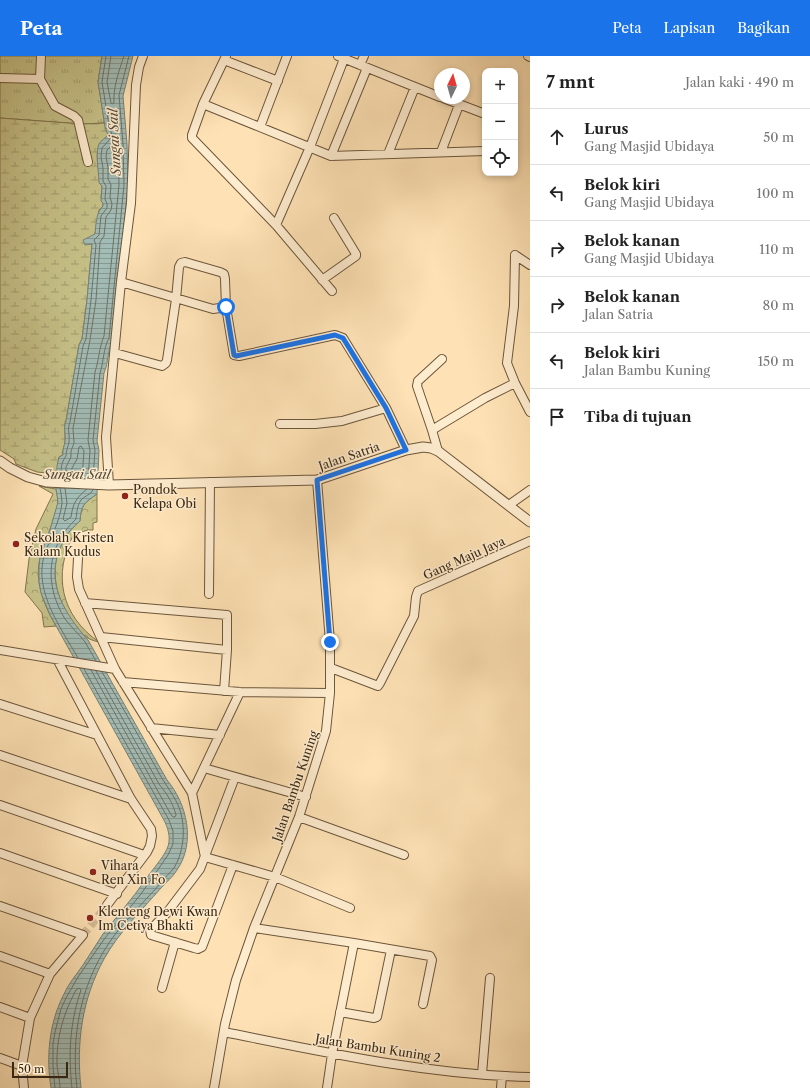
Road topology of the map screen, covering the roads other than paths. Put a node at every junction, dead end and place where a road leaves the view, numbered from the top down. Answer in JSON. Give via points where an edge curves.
{"nodes":[{"id":1,"x":41,"y":56,"type":"edge"},
{"id":2,"x":143,"y":56,"type":"edge"},
{"id":3,"x":287,"y":56,"type":"edge"},
{"id":4,"x":364,"y":56,"type":"edge"},
{"id":5,"x":341,"y":57,"type":"edge"},
{"id":6,"x":225,"y":58,"type":"edge"},
{"id":7,"x":364,"y":66,"type":"junction"},
{"id":8,"x":0,"y":78,"type":"edge"},
{"id":9,"x":40,"y":79,"type":"junction"},
{"id":10,"x":278,"y":81,"type":"junction"},
{"id":11,"x":415,"y":87,"type":"junction"},
{"id":12,"x":434,"y":95,"type":"edge"},
{"id":13,"x":203,"y":104,"type":"junction"},
{"id":14,"x":459,"y":105,"type":"joint"},
{"id":15,"x":482,"y":113,"type":"edge"},
{"id":16,"x":260,"y":127,"type":"junction"},
{"id":17,"x":310,"y":147,"type":"junction"},
{"id":18,"x":482,"y":151,"type":"edge"},
{"id":19,"x":441,"y":152,"type":"junction"},
{"id":20,"x":388,"y":154,"type":"junction"},
{"id":21,"x":331,"y":156,"type":"junction"},
{"id":22,"x":88,"y":162,"type":"dead end"},
{"id":23,"x":334,"y":218,"type":"dead end"},
{"id":24,"x":276,"y":225,"type":"junction"},
{"id":25,"x":530,"y":265,"type":"edge"},
{"id":26,"x":322,"y":280,"type":"junction"},
{"id":27,"x":121,"y":282,"type":"junction"},
{"id":28,"x":332,"y":291,"type":"dead end"},
{"id":29,"x":176,"y":299,"type":"junction"},
{"id":30,"x":226,"y":307,"type":"junction"},
{"id":31,"x":115,"y":353,"type":"junction"},
{"id":32,"x":442,"y":359,"type":"dead end"},
{"id":33,"x":515,"y":383,"type":"junction"},
{"id":34,"x":386,"y":408,"type":"junction"},
{"id":35,"x":530,"y":412,"type":"edge"},
{"id":36,"x":280,"y":424,"type":"dead end"},
{"id":37,"x":432,"y":430,"type":"junction"},
{"id":38,"x":406,"y":450,"type":"junction"},
{"id":39,"x":438,"y":451,"type":"junction"},
{"id":40,"x":0,"y":461,"type":"edge"},
{"id":41,"x":317,"y":480,"type":"junction"},
{"id":42,"x":210,"y":482,"type":"junction"},
{"id":43,"x":105,"y":485,"type":"junction"},
{"id":44,"x":530,"y":490,"type":"edge"},
{"id":45,"x":509,"y":505,"type":"junction"},
{"id":46,"x":530,"y":522,"type":"edge"},
{"id":47,"x":530,"y":541,"type":"edge"},
{"id":48,"x":78,"y":558,"type":"dead end"},
{"id":49,"x":209,"y":594,"type":"dead end"},
{"id":50,"x":85,"y":603,"type":"junction"},
{"id":51,"x":101,"y":637,"type":"junction"},
{"id":52,"x":0,"y":650,"type":"edge"},
{"id":53,"x":227,"y":650,"type":"junction"},
{"id":54,"x":58,"y":661,"type":"junction"},
{"id":55,"x":330,"y":668,"type":"junction"},
{"id":56,"x":113,"y":669,"type":"junction"},
{"id":57,"x":123,"y":682,"type":"junction"},
{"id":58,"x":224,"y":691,"type":"junction"},
{"id":59,"x":240,"y":692,"type":"junction"},
{"id":60,"x":330,"y":693,"type":"junction"},
{"id":61,"x":0,"y":704,"type":"edge"},
{"id":62,"x":151,"y":728,"type":"junction"},
{"id":63,"x":97,"y":735,"type":"junction"},
{"id":64,"x":220,"y":735,"type":"junction"},
{"id":65,"x":0,"y":755,"type":"edge"},
{"id":66,"x":204,"y":768,"type":"junction"},
{"id":67,"x":235,"y":777,"type":"junction"},
{"id":68,"x":192,"y":793,"type":"junction"},
{"id":69,"x":306,"y":797,"type":"junction"},
{"id":70,"x":131,"y":799,"type":"junction"},
{"id":71,"x":0,"y":805,"type":"edge"},
{"id":72,"x":299,"y":817,"type":"junction"},
{"id":73,"x":0,"y":853,"type":"edge"},
{"id":74,"x":404,"y":855,"type":"dead end"},
{"id":75,"x":144,"y":856,"type":"junction"},
{"id":76,"x":205,"y":856,"type":"junction"},
{"id":77,"x":234,"y":865,"type":"junction"},
{"id":78,"x":274,"y":877,"type":"junction"},
{"id":79,"x":117,"y":894,"type":"junction"},
{"id":80,"x":108,"y":905,"type":"tunnel mouth"},
{"id":81,"x":0,"y":906,"type":"edge"},
{"id":82,"x":350,"y":908,"type":"dead end"},
{"id":83,"x":254,"y":928,"type":"junction"},
{"id":84,"x":175,"y":942,"type":"junction"},
{"id":85,"x":354,"y":943,"type":"junction"},
{"id":86,"x":391,"y":950,"type":"junction"},
{"id":87,"x":0,"y":956,"type":"edge"},
{"id":88,"x":50,"y":974,"type":"junction"},
{"id":89,"x":490,"y":978,"type":"dead end"},
{"id":90,"x":162,"y":988,"type":"dead end"},
{"id":91,"x":423,"y":1004,"type":"dead end"},
{"id":92,"x":0,"y":1007,"type":"edge"},
{"id":93,"x":340,"y":1012,"type":"junction"},
{"id":94,"x":30,"y":1018,"type":"junction"},
{"id":95,"x":224,"y":1032,"type":"junction"},
{"id":96,"x":332,"y":1054,"type":"junction"},
{"id":97,"x":0,"y":1058,"type":"edge"},
{"id":98,"x":22,"y":1066,"type":"junction"},
{"id":99,"x":482,"y":1074,"type":"junction"},
{"id":100,"x":502,"y":1076,"type":"junction"},
{"id":101,"x":530,"y":1077,"type":"edge"},
{"id":102,"x":24,"y":1088,"type":"edge"},
{"id":103,"x":214,"y":1088,"type":"edge"},
{"id":104,"x":327,"y":1088,"type":"edge"},
{"id":105,"x":501,"y":1088,"type":"edge"}],
"edges":[{"from":1,"to":9,"type":"street"},
{"from":2,"to":27,"type":"street","via":[[136,85],[131,203]]},
{"from":3,"to":10,"type":"street"},
{"from":4,"to":7,"type":"street"},
{"from":5,"to":7,"type":"street"},
{"from":5,"to":17,"type":"street"},
{"from":6,"to":10,"type":"street"},
{"from":6,"to":13,"type":"street"},
{"from":7,"to":11,"type":"street"},
{"from":7,"to":21,"type":"street"},
{"from":8,"to":9,"type":"street"},
{"from":9,"to":22,"type":"street","via":[[55,106],[78,120]]},
{"from":10,"to":16,"type":"street"},
{"from":11,"to":12,"type":"street"},
{"from":11,"to":20,"type":"street"},
{"from":13,"to":16,"type":"street"},
{"from":13,"to":24,"type":"street","via":[[192,138]]},
{"from":14,"to":15,"type":"street"},
{"from":14,"to":19,"type":"street"},
{"from":16,"to":17,"type":"street"},
{"from":17,"to":21,"type":"street"},
{"from":17,"to":24,"type":"street"},
{"from":18,"to":19,"type":"street"},
{"from":19,"to":20,"type":"street"},
{"from":20,"to":21,"type":"street"},
{"from":23,"to":26,"type":"street","via":[[356,256]]},
{"from":24,"to":26,"type":"street"},
{"from":25,"to":33,"type":"street","via":[[515,255],[514,306],[507,363]]},
{"from":26,"to":28,"type":"street"},
{"from":27,"to":29,"type":"street"},
{"from":27,"to":31,"type":"street"},
{"from":29,"to":30,"type":"street","via":[[213,309]]},
{"from":29,"to":30,"type":"street","via":[[179,267],[185,262],[224,274]]},
{"from":29,"to":31,"type":"street","via":[[164,366]]},
{"from":30,"to":34,"type":"street","via":[[234,355],[339,336],[343,338]]},
{"from":31,"to":43,"type":"street","via":[[106,437]]},
{"from":32,"to":37,"type":"street","via":[[418,381],[417,386]]},
{"from":33,"to":35,"type":"street"},
{"from":33,"to":37,"type":"street"},
{"from":34,"to":36,"type":"street","via":[[342,421]]},
{"from":34,"to":38,"type":"street"},
{"from":37,"to":39,"type":"street"},
{"from":38,"to":39,"type":"street","name":"Jalan Satria","via":[[423,447]]},
{"from":38,"to":41,"type":"street","name":"Jalan Satria"},
{"from":39,"to":45,"type":"street","name":"Jalan Satria"},
{"from":40,"to":43,"type":"street","name":"Jalan Satria","via":[[28,477],[46,482]]},
{"from":41,"to":42,"type":"street","name":"Jalan Satria"},
{"from":41,"to":55,"type":"street","name":"Jalan Bambu Kuning"},
{"from":42,"to":43,"type":"street","name":"Jalan Satria"},
{"from":42,"to":49,"type":"street"},
{"from":44,"to":45,"type":"street"},
{"from":45,"to":46,"type":"street","name":"Jalan Satria"},
{"from":47,"to":55,"type":"street","name":"Gang Maju Jaya","via":[[418,591],[414,616],[378,686]]},
{"from":48,"to":50,"type":"street","via":[[77,577]]},
{"from":50,"to":51,"type":"street"},
{"from":50,"to":53,"type":"street","via":[[226,615]]},
{"from":51,"to":53,"type":"street"},
{"from":51,"to":56,"type":"street"},
{"from":52,"to":54,"type":"street"},
{"from":53,"to":58,"type":"street"},
{"from":54,"to":56,"type":"street"},
{"from":54,"to":63,"type":"street"},
{"from":55,"to":60,"type":"street","name":"Jalan Bambu Kuning"},
{"from":56,"to":57,"type":"street"},
{"from":57,"to":58,"type":"street"},
{"from":57,"to":62,"type":"street"},
{"from":58,"to":59,"type":"street"},
{"from":59,"to":60,"type":"street"},
{"from":59,"to":64,"type":"street"},
{"from":60,"to":69,"type":"street","name":"Jalan Bambu Kuning","via":[[326,731]]},
{"from":61,"to":63,"type":"street"},
{"from":62,"to":64,"type":"street"},
{"from":62,"to":68,"type":"street"},
{"from":63,"to":70,"type":"street"},
{"from":64,"to":66,"type":"street"},
{"from":65,"to":70,"type":"street"},
{"from":66,"to":67,"type":"street"},
{"from":66,"to":68,"type":"street"},
{"from":67,"to":69,"type":"street"},
{"from":67,"to":76,"type":"street"},
{"from":68,"to":76,"type":"street"},
{"from":69,"to":72,"type":"street","name":"Jalan Bambu Kuning"},
{"from":70,"to":75,"type":"street","via":[[151,829],[150,846]]},
{"from":71,"to":75,"type":"street"},
{"from":72,"to":74,"type":"street"},
{"from":72,"to":78,"type":"street","name":"Jalan Bambu Kuning"},
{"from":73,"to":79,"type":"street"},
{"from":75,"to":79,"type":"street"},
{"from":76,"to":77,"type":"street"},
{"from":76,"to":84,"type":"street","via":[[200,869],[186,888],[150,930],[151,935]]},
{"from":77,"to":78,"type":"street"},
{"from":77,"to":84,"type":"street","via":[[202,947],[198,949]]},
{"from":78,"to":82,"type":"street"},
{"from":78,"to":83,"type":"street","name":"Jalan Bambu Kuning"},
{"from":79,"to":80,"type":"street"},
{"from":81,"to":88,"type":"street","via":[[82,935]]},
{"from":83,"to":85,"type":"street"},
{"from":83,"to":95,"type":"street","name":"Jalan Bambu Kuning","via":[[236,980]]},
{"from":84,"to":90,"type":"street"},
{"from":85,"to":86,"type":"street"},
{"from":85,"to":93,"type":"street"},
{"from":86,"to":91,"type":"street","via":[[430,956],[432,960]]},
{"from":86,"to":93,"type":"street","via":[[378,1017]]},
{"from":87,"to":88,"type":"street"},
{"from":88,"to":94,"type":"street"},
{"from":89,"to":99,"type":"street"},
{"from":92,"to":94,"type":"street"},
{"from":93,"to":96,"type":"street"},
{"from":94,"to":98,"type":"street"},
{"from":95,"to":96,"type":"street","name":"Jalan Bambu Kuning 2"},
{"from":95,"to":103,"type":"street","name":"Jalan Bambu Kuning"},
{"from":96,"to":99,"type":"street","name":"Jalan Bambu Kuning 2"},
{"from":96,"to":104,"type":"street"},
{"from":97,"to":98,"type":"street"},
{"from":98,"to":102,"type":"street"},
{"from":99,"to":100,"type":"street","name":"Jalan Bambu Kuning 2"},
{"from":100,"to":101,"type":"street","name":"Jalan Bambu Kuning 2"},
{"from":100,"to":105,"type":"street"}]}
